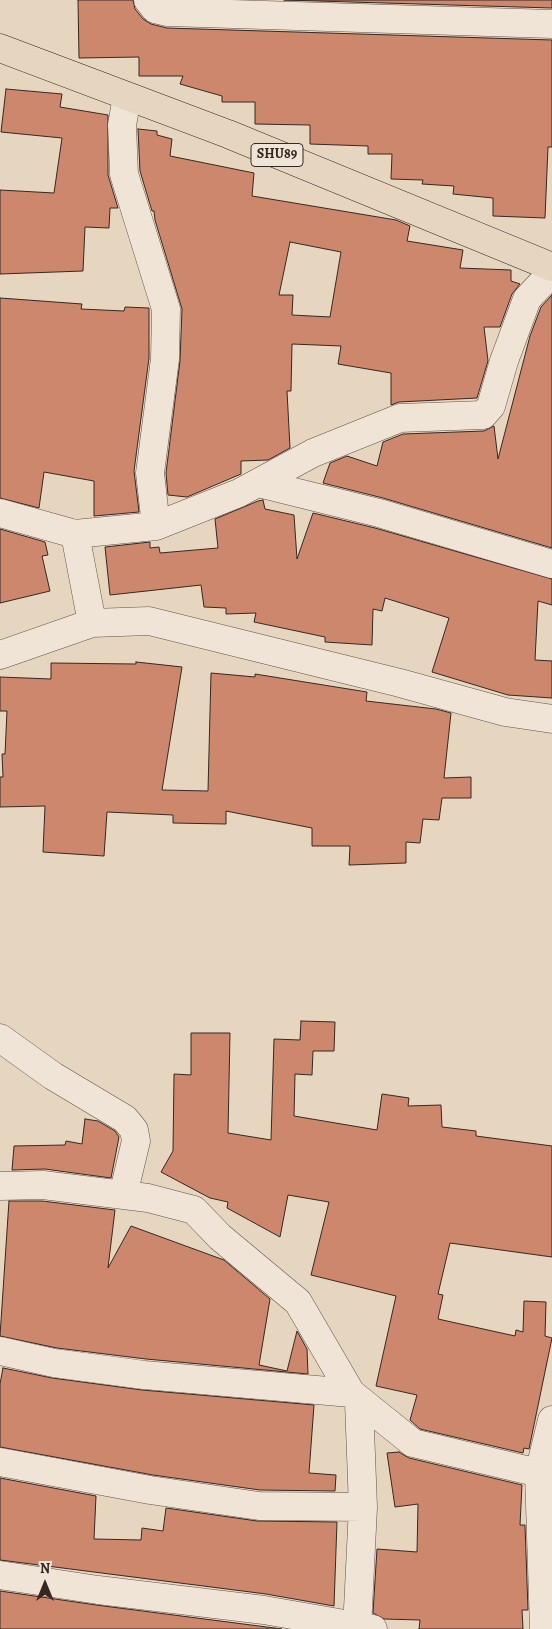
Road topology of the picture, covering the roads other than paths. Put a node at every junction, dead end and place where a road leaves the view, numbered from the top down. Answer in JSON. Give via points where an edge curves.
{"nodes":[{"id":1,"x":148,"y":0,"type":"edge"},
{"id":2,"x":552,"y":24,"type":"edge"},
{"id":3,"x":0,"y":48,"type":"edge"},
{"id":4,"x":127,"y":97,"type":"junction"},
{"id":5,"x":552,"y":267,"type":"edge"},
{"id":6,"x":552,"y":277,"type":"edge"},
{"id":7,"x":258,"y":482,"type":"junction"},
{"id":8,"x":0,"y":513,"type":"edge"},
{"id":9,"x":156,"y":526,"type":"junction"},
{"id":10,"x":75,"y":534,"type":"junction"},
{"id":11,"x":552,"y":564,"type":"edge"},
{"id":12,"x":92,"y":623,"type":"junction"},
{"id":13,"x":0,"y":655,"type":"edge"},
{"id":14,"x":552,"y":720,"type":"edge"},
{"id":15,"x":0,"y":1038,"type":"edge"},
{"id":16,"x":0,"y":1186,"type":"edge"},
{"id":17,"x":123,"y":1196,"type":"junction"},
{"id":18,"x":0,"y":1351,"type":"edge"},
{"id":19,"x":355,"y":1397,"type":"junction"},
{"id":20,"x":552,"y":1420,"type":"edge"},
{"id":21,"x":0,"y":1462,"type":"edge"},
{"id":22,"x":544,"y":1485,"type":"edge"},
{"id":23,"x":363,"y":1507,"type":"junction"},
{"id":24,"x":0,"y":1575,"type":"edge"},
{"id":25,"x":362,"y":1628,"type":"edge"},
{"id":26,"x":544,"y":1629,"type":"edge"}],
"edges":[{"from":1,"to":2,"type":"street","via":[[155,9],[168,12]]},
{"from":3,"to":4,"type":"main road","number":"SHU89"},
{"from":4,"to":5,"type":"main road","number":"SHU89","via":[[228,134]]},
{"from":4,"to":9,"type":"street","via":[[122,125],[124,174],[166,309],[165,359],[150,473]]},
{"from":6,"to":7,"type":"street","via":[[542,282],[527,299],[491,406],[483,415],[400,418],[313,453]]},
{"from":7,"to":9,"type":"street"},
{"from":7,"to":11,"type":"street","via":[[379,513]]},
{"from":8,"to":10,"type":"street"},
{"from":9,"to":10,"type":"street"},
{"from":10,"to":12,"type":"street"},
{"from":12,"to":13,"type":"street"},
{"from":12,"to":14,"type":"street","via":[[149,621],[505,712]]},
{"from":15,"to":17,"type":"street","via":[[53,1076],[125,1119],[134,1130],[136,1141]]},
{"from":16,"to":17,"type":"street","via":[[43,1185]]},
{"from":17,"to":19,"type":"street","via":[[148,1198],[194,1210],[220,1237],[298,1302]]},
{"from":18,"to":19,"type":"street","via":[[54,1363],[144,1375]]},
{"from":19,"to":22,"type":"street","via":[[413,1443]]},
{"from":19,"to":23,"type":"street"},
{"from":20,"to":22,"type":"street"},
{"from":21,"to":23,"type":"street","via":[[259,1506]]},
{"from":22,"to":26,"type":"street","via":[[540,1538]]},
{"from":23,"to":25,"type":"street"},
{"from":24,"to":25,"type":"street","via":[[264,1610]]}]}
